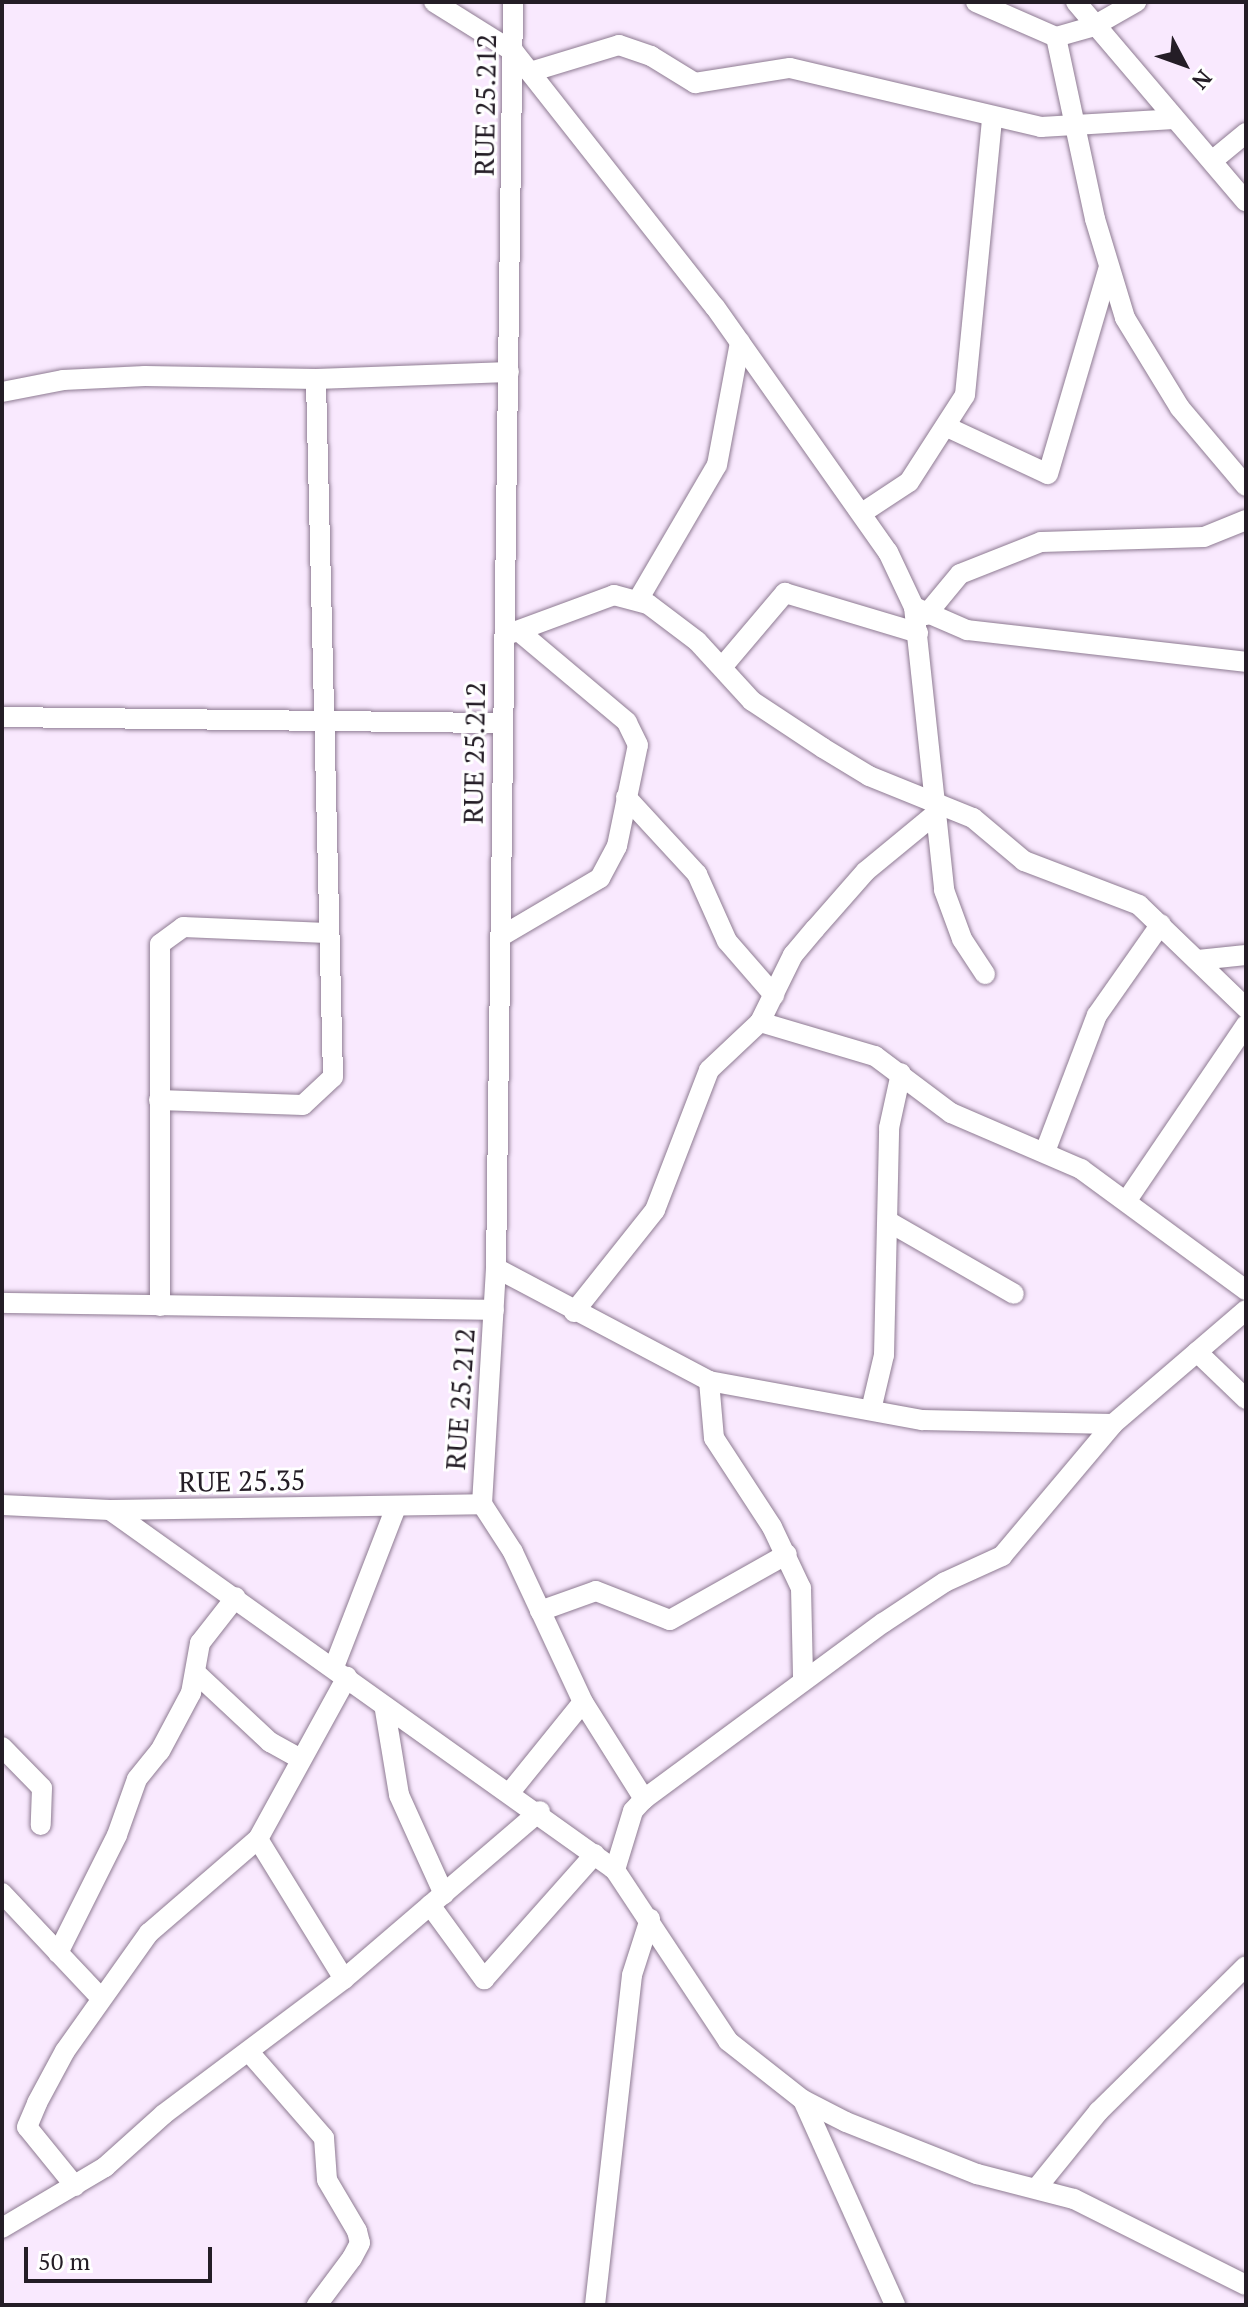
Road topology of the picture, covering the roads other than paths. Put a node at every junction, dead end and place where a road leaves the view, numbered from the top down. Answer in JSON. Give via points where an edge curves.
{"nodes":[{"id":1,"x":434,"y":2,"type":"edge"},
{"id":2,"x":513,"y":2,"type":"edge"},
{"id":3,"x":976,"y":2,"type":"edge"},
{"id":4,"x":1076,"y":2,"type":"edge"},
{"id":5,"x":1136,"y":2,"type":"edge"},
{"id":6,"x":1092,"y":27,"type":"junction"},
{"id":7,"x":1056,"y":37,"type":"junction"},
{"id":8,"x":514,"y":52,"type":"junction"},
{"id":9,"x":530,"y":72,"type":"junction"},
{"id":10,"x":992,"y":118,"type":"junction"},
{"id":11,"x":1174,"y":119,"type":"junction"},
{"id":12,"x":1072,"y":124,"type":"junction"},
{"id":13,"x":1246,"y":133,"type":"edge"},
{"id":14,"x":1212,"y":161,"type":"junction"},
{"id":15,"x":1246,"y":202,"type":"edge"},
{"id":16,"x":1108,"y":270,"type":"junction"},
{"id":17,"x":740,"y":342,"type":"junction"},
{"id":18,"x":509,"y":372,"type":"junction"},
{"id":19,"x":316,"y":379,"type":"junction"},
{"id":20,"x":2,"y":392,"type":"edge"},
{"id":21,"x":947,"y":427,"type":"junction"},
{"id":22,"x":1246,"y":486,"type":"edge"},
{"id":23,"x":862,"y":513,"type":"junction"},
{"id":24,"x":1246,"y":520,"type":"edge"},
{"id":25,"x":638,"y":600,"type":"junction"},
{"id":26,"x":919,"y":618,"type":"junction"},
{"id":27,"x":514,"y":634,"type":"junction"},
{"id":28,"x":1246,"y":662,"type":"edge"},
{"id":29,"x":723,"y":666,"type":"junction"},
{"id":30,"x":2,"y":717,"type":"edge"},
{"id":31,"x":325,"y":722,"type":"junction"},
{"id":32,"x":501,"y":723,"type":"junction"},
{"id":33,"x":626,"y":797,"type":"junction"},
{"id":34,"x":933,"y":809,"type":"junction"},
{"id":35,"x":1161,"y":924,"type":"junction"},
{"id":36,"x":327,"y":933,"type":"junction"},
{"id":37,"x":500,"y":937,"type":"junction"},
{"id":38,"x":1246,"y":955,"type":"edge"},
{"id":39,"x":1198,"y":960,"type":"junction"},
{"id":40,"x":985,"y":974,"type":"dead end"},
{"id":41,"x":774,"y":995,"type":"junction"},
{"id":42,"x":1246,"y":1008,"type":"edge"},
{"id":43,"x":760,"y":1022,"type":"junction"},
{"id":44,"x":1246,"y":1025,"type":"edge"},
{"id":45,"x":901,"y":1073,"type":"junction"},
{"id":46,"x":159,"y":1100,"type":"junction"},
{"id":47,"x":1046,"y":1149,"type":"junction"},
{"id":48,"x":1127,"y":1200,"type":"junction"},
{"id":49,"x":889,"y":1222,"type":"junction"},
{"id":50,"x":496,"y":1268,"type":"junction"},
{"id":51,"x":1246,"y":1290,"type":"edge"},
{"id":52,"x":1014,"y":1294,"type":"dead end"},
{"id":53,"x":2,"y":1303,"type":"edge"},
{"id":54,"x":160,"y":1306,"type":"junction"},
{"id":55,"x":494,"y":1310,"type":"junction"},
{"id":56,"x":1246,"y":1310,"type":"edge"},
{"id":57,"x":574,"y":1312,"type":"junction"},
{"id":58,"x":1197,"y":1352,"type":"junction"},
{"id":59,"x":709,"y":1381,"type":"junction"},
{"id":60,"x":1246,"y":1399,"type":"edge"},
{"id":61,"x":871,"y":1410,"type":"junction"},
{"id":62,"x":1113,"y":1424,"type":"junction"},
{"id":63,"x":482,"y":1504,"type":"junction"},
{"id":64,"x":2,"y":1505,"type":"edge"},
{"id":65,"x":396,"y":1507,"type":"junction"},
{"id":66,"x":110,"y":1510,"type":"junction"},
{"id":67,"x":787,"y":1554,"type":"junction"},
{"id":68,"x":236,"y":1597,"type":"junction"},
{"id":69,"x":540,"y":1611,"type":"junction"},
{"id":70,"x":340,"y":1672,"type":"junction"},
{"id":71,"x":197,"y":1674,"type":"junction"},
{"id":72,"x":803,"y":1679,"type":"junction"},
{"id":73,"x":583,"y":1702,"type":"junction"},
{"id":74,"x":385,"y":1710,"type":"junction"},
{"id":75,"x":2,"y":1747,"type":"edge"},
{"id":76,"x":301,"y":1759,"type":"junction"},
{"id":77,"x":511,"y":1791,"type":"junction"},
{"id":78,"x":644,"y":1799,"type":"junction"},
{"id":79,"x":540,"y":1811,"type":"junction"},
{"id":80,"x":41,"y":1825,"type":"dead end"},
{"id":81,"x":258,"y":1839,"type":"junction"},
{"id":82,"x":595,"y":1854,"type":"junction"},
{"id":83,"x":615,"y":1870,"type":"junction"},
{"id":84,"x":2,"y":1893,"type":"edge"},
{"id":85,"x":437,"y":1899,"type":"junction"},
{"id":86,"x":650,"y":1919,"type":"junction"},
{"id":87,"x":58,"y":1953,"type":"junction"},
{"id":88,"x":1246,"y":1966,"type":"edge"},
{"id":89,"x":344,"y":1979,"type":"junction"},
{"id":90,"x":100,"y":1997,"type":"junction"},
{"id":91,"x":249,"y":2052,"type":"junction"},
{"id":92,"x":803,"y":2100,"type":"junction"},
{"id":93,"x":1039,"y":2185,"type":"junction"},
{"id":94,"x":75,"y":2186,"type":"junction"},
{"id":95,"x":2,"y":2228,"type":"edge"},
{"id":96,"x":1246,"y":2285,"type":"edge"},
{"id":97,"x":317,"y":2305,"type":"edge"},
{"id":98,"x":595,"y":2305,"type":"edge"},
{"id":99,"x":895,"y":2305,"type":"edge"}],
"edges":[{"from":1,"to":8,"type":"street"},
{"from":2,"to":8,"type":"street","name":"RUE 25.212"},
{"from":3,"to":7,"type":"street"},
{"from":4,"to":6,"type":"street"},
{"from":5,"to":6,"type":"street"},
{"from":6,"to":7,"type":"street"},
{"from":6,"to":11,"type":"street"},
{"from":7,"to":12,"type":"street"},
{"from":8,"to":9,"type":"street"},
{"from":8,"to":18,"type":"street","name":"RUE 25.212"},
{"from":9,"to":10,"type":"street","via":[[619,45],[651,56],[695,83],[790,68]]},
{"from":9,"to":17,"type":"street"},
{"from":10,"to":12,"type":"street","via":[[1041,127]]},
{"from":10,"to":21,"type":"street","via":[[970,299],[968,381]]},
{"from":11,"to":12,"type":"street"},
{"from":11,"to":14,"type":"street"},
{"from":12,"to":16,"type":"street"},
{"from":13,"to":14,"type":"street"},
{"from":14,"to":15,"type":"street"},
{"from":16,"to":21,"type":"street","via":[[1048,474]]},
{"from":16,"to":22,"type":"street","via":[[1151,364]]},
{"from":17,"to":23,"type":"street"},
{"from":17,"to":25,"type":"street","via":[[717,465]]},
{"from":18,"to":19,"type":"street"},
{"from":18,"to":27,"type":"street","name":"RUE 25.212"},
{"from":19,"to":20,"type":"street","via":[[145,376]]},
{"from":19,"to":31,"type":"street"},
{"from":21,"to":23,"type":"street","via":[[909,482]]},
{"from":23,"to":26,"type":"street"},
{"from":24,"to":26,"type":"street","via":[[1204,537],[1041,542],[960,574]]},
{"from":25,"to":27,"type":"street","via":[[614,595],[594,600]]},
{"from":25,"to":29,"type":"street"},
{"from":26,"to":28,"type":"street","via":[[1001,636]]},
{"from":26,"to":29,"type":"street","via":[[785,593]]},
{"from":26,"to":34,"type":"street"},
{"from":27,"to":32,"type":"street","name":"RUE 25.212"},
{"from":27,"to":33,"type":"street","via":[[638,736]]},
{"from":29,"to":34,"type":"street","via":[[776,718]]},
{"from":30,"to":31,"type":"street"},
{"from":31,"to":32,"type":"street"},
{"from":31,"to":36,"type":"street"},
{"from":32,"to":37,"type":"street","name":"RUE 25.212"},
{"from":33,"to":37,"type":"street","via":[[617,846],[600,878]]},
{"from":33,"to":41,"type":"street","via":[[697,874],[727,941]]},
{"from":34,"to":35,"type":"street","via":[[973,818],[1024,861],[1127,899]]},
{"from":34,"to":40,"type":"street","via":[[944,890],[962,939]]},
{"from":34,"to":41,"type":"street","via":[[866,871],[815,929]]},
{"from":35,"to":39,"type":"street"},
{"from":35,"to":47,"type":"street","via":[[1097,1015]]},
{"from":36,"to":46,"type":"street","via":[[183,927],[165,935]]},
{"from":36,"to":46,"type":"street","via":[[335,1063],[322,1094],[303,1105]]},
{"from":37,"to":50,"type":"street","name":"RUE 25.212"},
{"from":38,"to":39,"type":"street"},
{"from":39,"to":42,"type":"street"},
{"from":41,"to":43,"type":"street"},
{"from":43,"to":45,"type":"street","via":[[875,1056]]},
{"from":43,"to":57,"type":"street","via":[[709,1070],[655,1210]]},
{"from":44,"to":48,"type":"street"},
{"from":45,"to":47,"type":"street","via":[[951,1113]]},
{"from":45,"to":49,"type":"street","via":[[889,1128]]},
{"from":46,"to":54,"type":"street"},
{"from":47,"to":48,"type":"street"},
{"from":48,"to":51,"type":"street"},
{"from":49,"to":52,"type":"street"},
{"from":49,"to":61,"type":"street","via":[[884,1355]]},
{"from":50,"to":55,"type":"street","name":"RUE 25.212"},
{"from":50,"to":57,"type":"street"},
{"from":53,"to":54,"type":"street"},
{"from":54,"to":55,"type":"street"},
{"from":55,"to":63,"type":"street","name":"RUE 25.212"},
{"from":56,"to":58,"type":"street"},
{"from":57,"to":59,"type":"street"},
{"from":58,"to":60,"type":"street"},
{"from":58,"to":62,"type":"street"},
{"from":59,"to":61,"type":"street"},
{"from":59,"to":67,"type":"street","via":[[714,1438]]},
{"from":61,"to":62,"type":"street","via":[[974,1424]]},
{"from":62,"to":72,"type":"street","via":[[1017,1544],[945,1582]]},
{"from":63,"to":65,"type":"street","name":"RUE 25.35"},
{"from":63,"to":69,"type":"street"},
{"from":64,"to":66,"type":"street","name":"RUE 25.35"},
{"from":65,"to":66,"type":"street","name":"RUE 25.35"},
{"from":65,"to":70,"type":"street"},
{"from":66,"to":68,"type":"street"},
{"from":67,"to":69,"type":"street","via":[[680,1618],[663,1619],[596,1591]]},
{"from":67,"to":72,"type":"street","via":[[807,1623]]},
{"from":68,"to":70,"type":"street"},
{"from":68,"to":71,"type":"street","via":[[200,1643]]},
{"from":69,"to":73,"type":"street"},
{"from":70,"to":74,"type":"street"},
{"from":70,"to":76,"type":"street"},
{"from":71,"to":76,"type":"street","via":[[270,1742]]},
{"from":71,"to":87,"type":"street","via":[[160,1751],[137,1779],[117,1835]]},
{"from":72,"to":78,"type":"street","via":[[668,1787]]},
{"from":73,"to":77,"type":"street"},
{"from":73,"to":78,"type":"street"},
{"from":74,"to":77,"type":"street"},
{"from":74,"to":85,"type":"street","via":[[399,1795]]},
{"from":75,"to":80,"type":"street","via":[[42,1788]]},
{"from":76,"to":81,"type":"street"},
{"from":77,"to":79,"type":"street"},
{"from":78,"to":83,"type":"street","via":[[633,1811]]},
{"from":79,"to":82,"type":"street"},
{"from":79,"to":85,"type":"street"},
{"from":81,"to":89,"type":"street"},
{"from":81,"to":90,"type":"street","via":[[149,1933]]},
{"from":82,"to":83,"type":"street"},
{"from":82,"to":85,"type":"street","via":[[484,1979]]},
{"from":83,"to":86,"type":"street"},
{"from":84,"to":87,"type":"street"},
{"from":85,"to":89,"type":"street"},
{"from":86,"to":92,"type":"street","via":[[698,2004],[728,2041]]},
{"from":86,"to":98,"type":"street","via":[[632,1975]]},
{"from":87,"to":90,"type":"street"},
{"from":88,"to":93,"type":"street","via":[[1099,2111]]},
{"from":89,"to":91,"type":"street"},
{"from":90,"to":94,"type":"street","via":[[28,2121]]},
{"from":91,"to":94,"type":"street"},
{"from":91,"to":97,"type":"street","via":[[324,2138],[327,2180],[357,2231],[360,2243],[352,2258]]},
{"from":92,"to":93,"type":"street","via":[[919,2154],[977,2174]]},
{"from":92,"to":99,"type":"street"},
{"from":93,"to":96,"type":"street"},
{"from":94,"to":95,"type":"street"}]}
